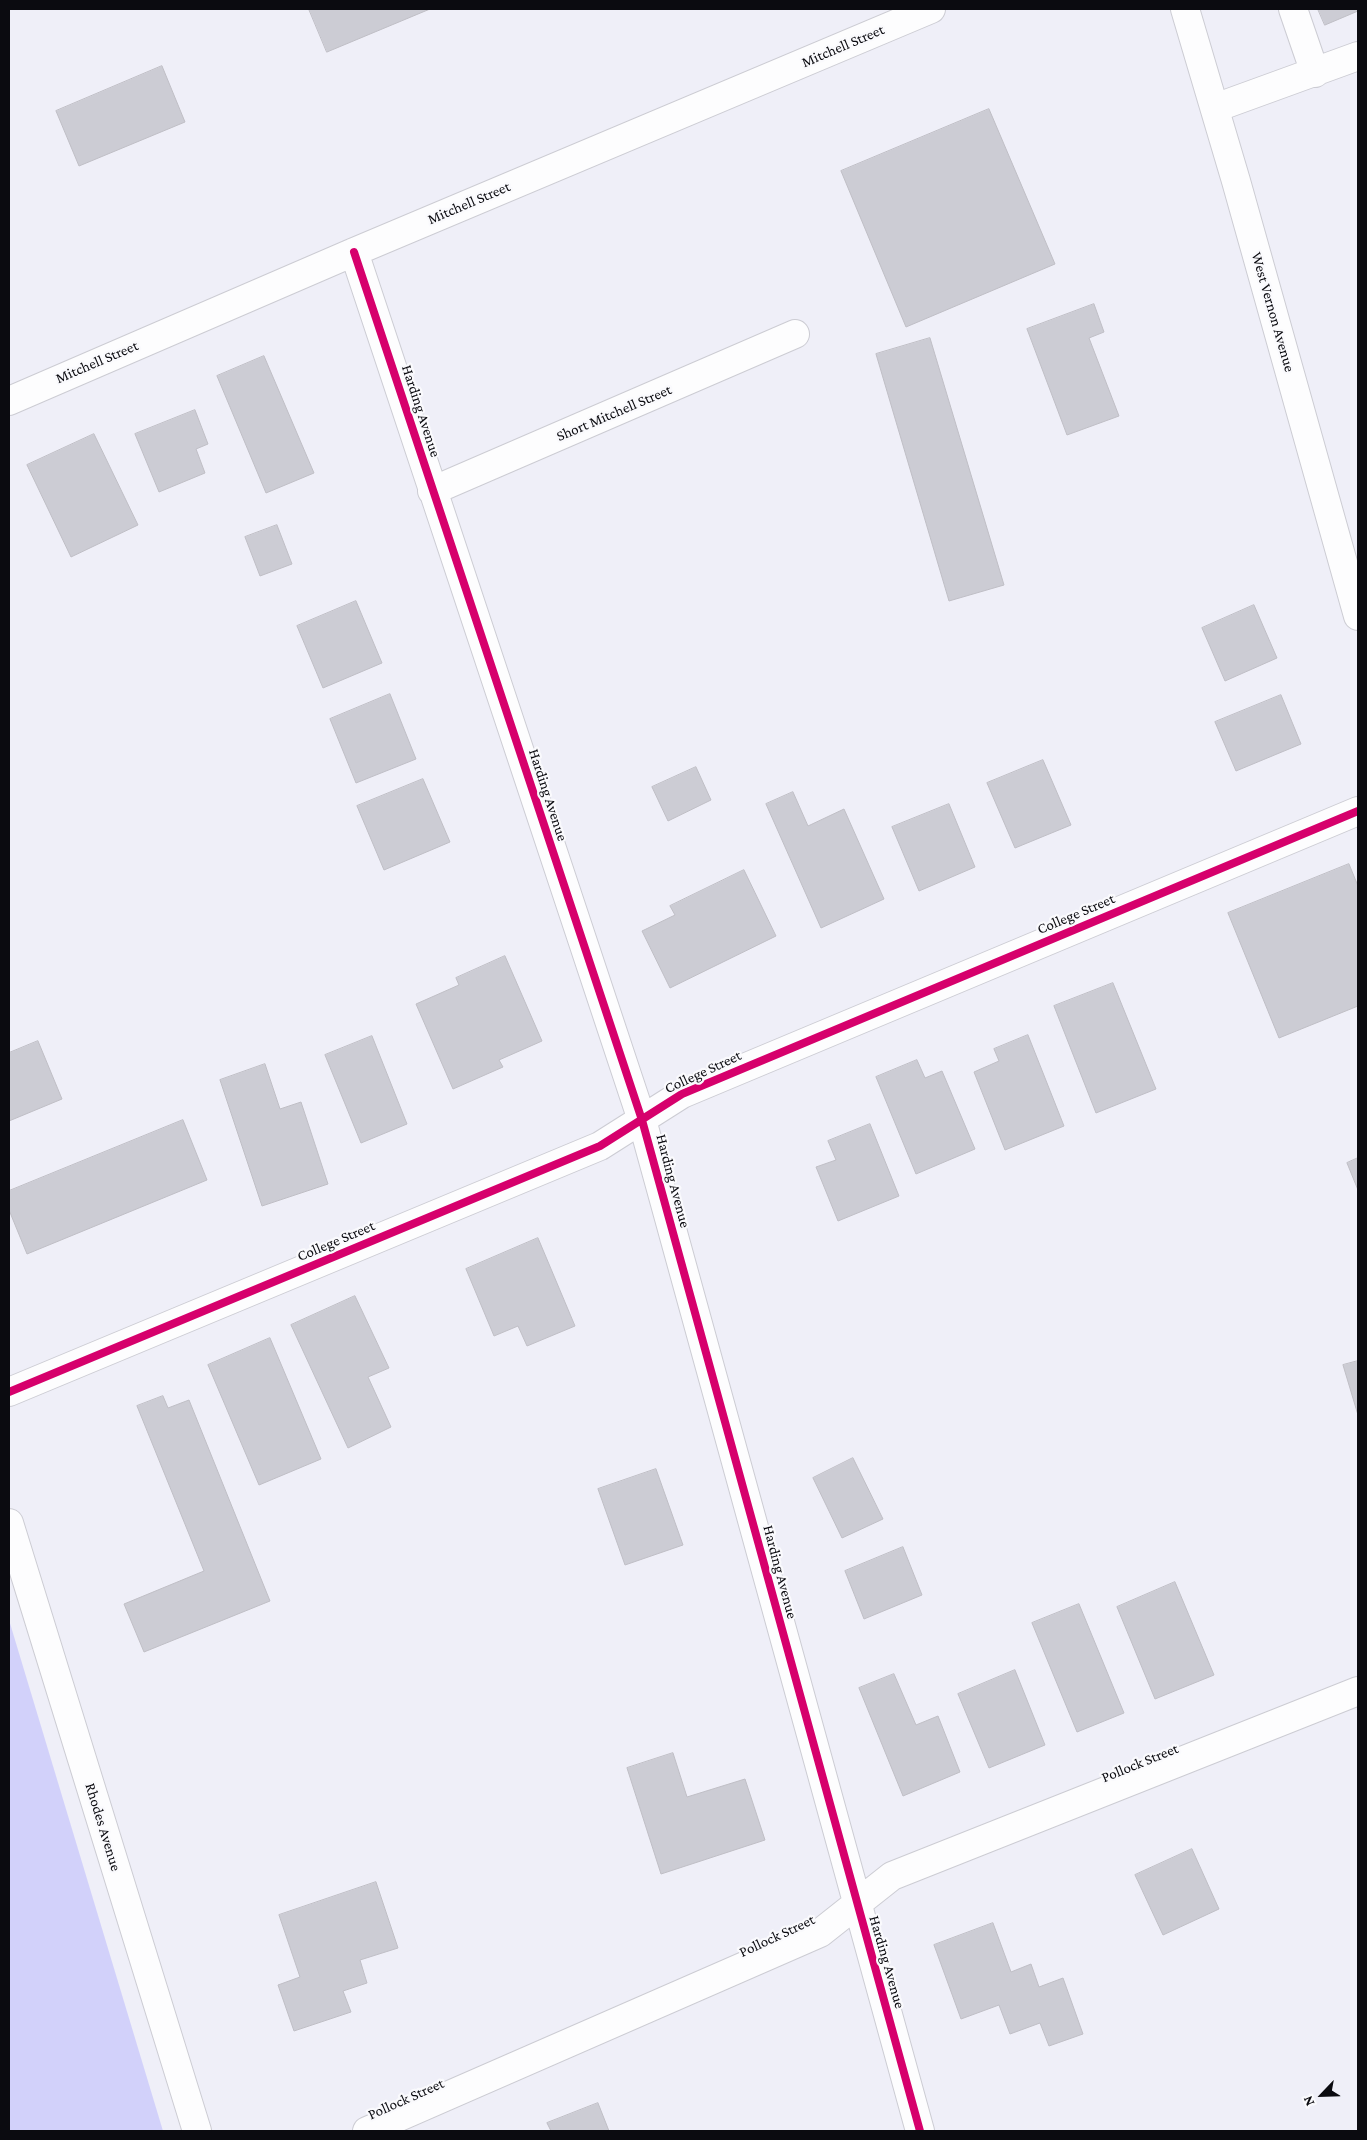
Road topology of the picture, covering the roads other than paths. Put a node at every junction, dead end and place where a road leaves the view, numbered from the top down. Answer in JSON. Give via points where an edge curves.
{"nodes":[{"id":1,"x":931,"y":9,"type":"edge"},
{"id":2,"x":1188,"y":9,"type":"edge"},
{"id":3,"x":1293,"y":9,"type":"edge"},
{"id":4,"x":1358,"y":56,"type":"edge"},
{"id":5,"x":1315,"y":73,"type":"junction"},
{"id":6,"x":1214,"y":108,"type":"junction"},
{"id":7,"x":354,"y":252,"type":"junction"},
{"id":8,"x":795,"y":334,"type":"dead end"},
{"id":9,"x":9,"y":400,"type":"edge"},
{"id":10,"x":432,"y":491,"type":"junction"},
{"id":11,"x":1358,"y":616,"type":"edge"},
{"id":12,"x":1358,"y":811,"type":"edge"},
{"id":13,"x":642,"y":1120,"type":"junction"},
{"id":14,"x":9,"y":1392,"type":"edge"},
{"id":15,"x":9,"y":1523,"type":"edge"},
{"id":16,"x":1358,"y":1691,"type":"edge"},
{"id":17,"x":856,"y":1904,"type":"junction"},
{"id":18,"x":197,"y":2131,"type":"edge"},
{"id":19,"x":367,"y":2131,"type":"edge"},
{"id":20,"x":920,"y":2131,"type":"edge"}],
"edges":[{"from":1,"to":7,"type":"street","name":"Mitchell Street"},
{"from":2,"to":6,"type":"street","name":"West Vernon Avenue"},
{"from":3,"to":5,"type":"street"},
{"from":4,"to":5,"type":"street"},
{"from":5,"to":6,"type":"street"},
{"from":6,"to":11,"type":"street","name":"West Vernon Avenue"},
{"from":7,"to":9,"type":"street","name":"Mitchell Street"},
{"from":7,"to":10,"type":"street","name":"Harding Avenue"},
{"from":8,"to":10,"type":"street","name":"Short Mitchell Street"},
{"from":10,"to":13,"type":"street","name":"Harding Avenue"},
{"from":12,"to":13,"type":"street","name":"College Street","via":[[682,1094]]},
{"from":13,"to":14,"type":"street","name":"College Street","via":[[600,1146]]},
{"from":13,"to":17,"type":"street","name":"Harding Avenue"},
{"from":15,"to":18,"type":"street","name":"Rhodes Avenue"},
{"from":16,"to":17,"type":"street","name":"Pollock Street","via":[[892,1876]]},
{"from":17,"to":19,"type":"street","name":"Pollock Street","via":[[820,1933]]},
{"from":17,"to":20,"type":"street","name":"Harding Avenue"}]}
